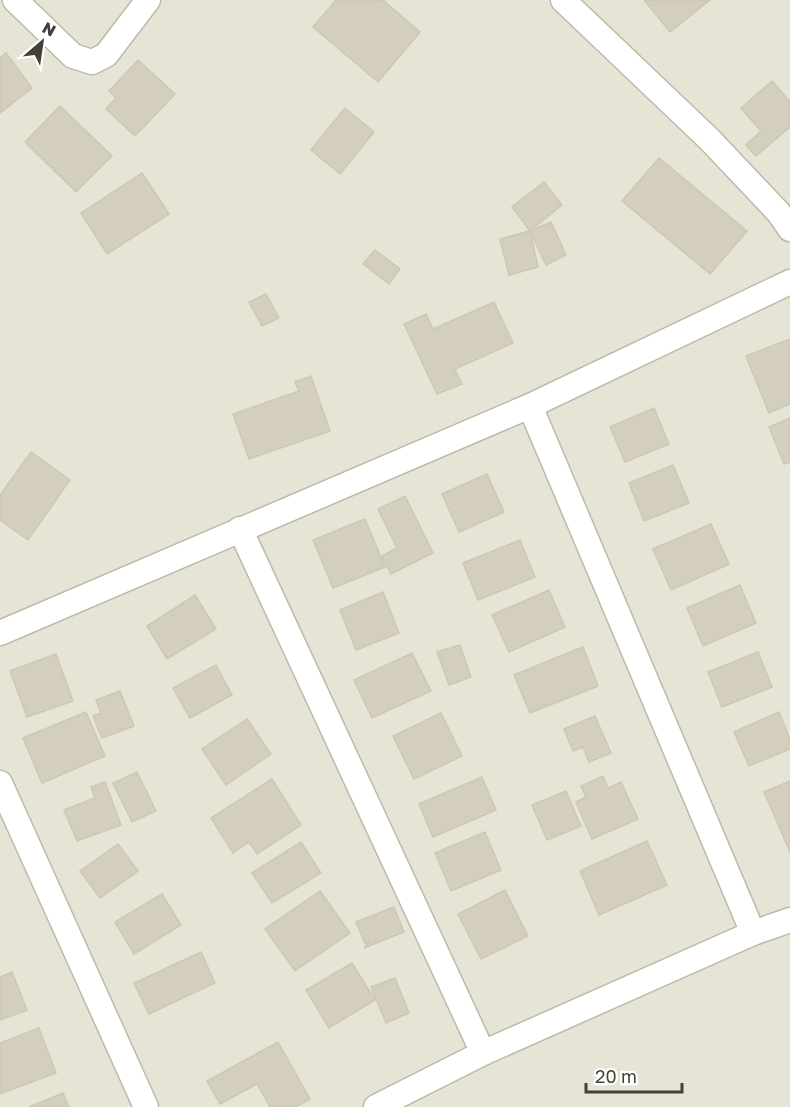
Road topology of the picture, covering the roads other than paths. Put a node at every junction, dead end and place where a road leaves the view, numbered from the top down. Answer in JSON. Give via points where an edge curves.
{"nodes":[{"id":1,"x":15,"y":0,"type":"edge"},
{"id":2,"x":148,"y":0,"type":"edge"},
{"id":3,"x":563,"y":0,"type":"edge"},
{"id":4,"x":790,"y":229,"type":"edge"},
{"id":5,"x":790,"y":282,"type":"edge"},
{"id":6,"x":530,"y":406,"type":"junction"},
{"id":7,"x":240,"y":529,"type":"junction"},
{"id":8,"x":0,"y":633,"type":"edge"},
{"id":9,"x":0,"y":783,"type":"edge"},
{"id":10,"x":790,"y":920,"type":"edge"},
{"id":11,"x":753,"y":933,"type":"junction"},
{"id":12,"x":483,"y":1053,"type":"junction"},
{"id":13,"x":146,"y":1107,"type":"edge"},
{"id":14,"x":376,"y":1107,"type":"edge"}],
"edges":[{"from":1,"to":2,"type":"street","via":[[73,56],[92,62],[106,55]]},
{"from":3,"to":4,"type":"street","via":[[710,140]]},
{"from":5,"to":6,"type":"street"},
{"from":6,"to":7,"type":"street"},
{"from":6,"to":11,"type":"street"},
{"from":7,"to":8,"type":"street"},
{"from":7,"to":12,"type":"street"},
{"from":9,"to":13,"type":"street"},
{"from":10,"to":11,"type":"street"},
{"from":11,"to":12,"type":"street"},
{"from":12,"to":14,"type":"street"}]}
